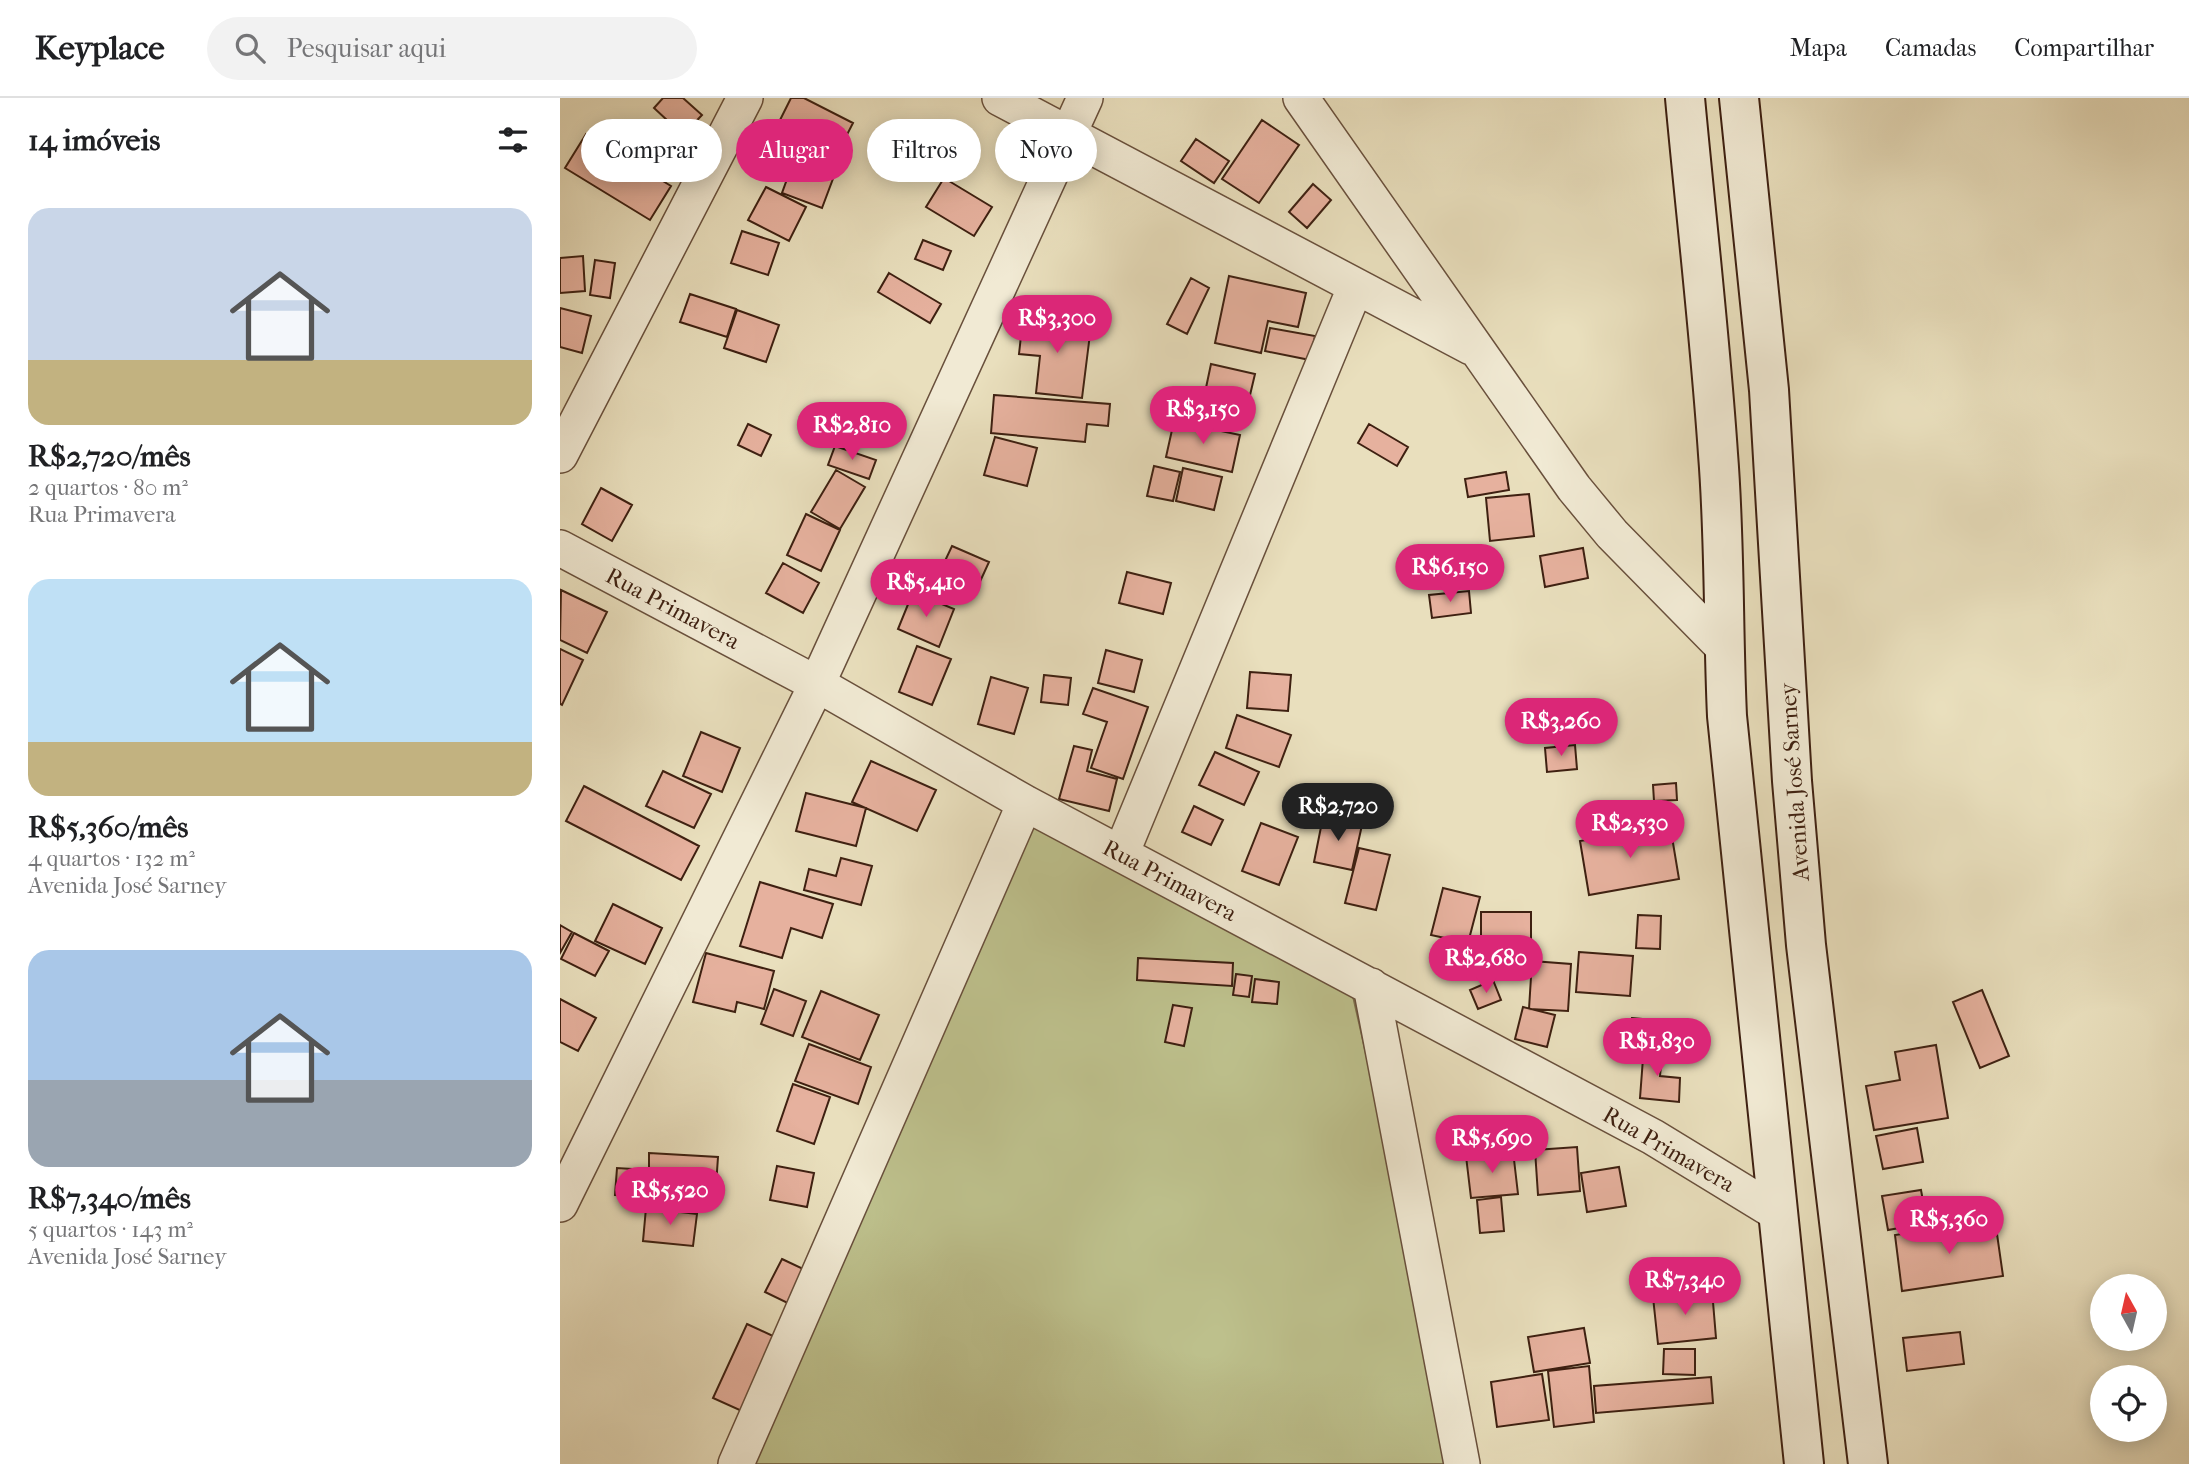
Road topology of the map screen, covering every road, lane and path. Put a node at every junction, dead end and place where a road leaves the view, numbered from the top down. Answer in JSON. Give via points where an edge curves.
{"nodes":[{"id":1,"x":746,"y":98,"type":"edge"},
{"id":2,"x":1000,"y":98,"type":"edge"},
{"id":3,"x":1085,"y":98,"type":"edge"},
{"id":4,"x":1301,"y":98,"type":"edge"},
{"id":5,"x":1685,"y":98,"type":"edge"},
{"id":6,"x":1739,"y":98,"type":"edge"},
{"id":7,"x":1040,"y":119,"type":"edge"},
{"id":8,"x":1074,"y":119,"type":"edge"},
{"id":9,"x":1097,"y":149,"type":"edge"},
{"id":10,"x":1045,"y":182,"type":"edge"},
{"id":11,"x":1355,"y":288,"type":"junction"},
{"id":12,"x":1477,"y":351,"type":"junction"},
{"id":13,"x":560,"y":455,"type":"edge"},
{"id":14,"x":560,"y":548,"type":"edge"},
{"id":15,"x":1724,"y":648,"type":"junction"},
{"id":16,"x":817,"y":684,"type":"junction"},
{"id":17,"x":1026,"y":803,"type":"junction"},
{"id":18,"x":1121,"y":854,"type":"junction"},
{"id":19,"x":1371,"y":986,"type":"junction"},
{"id":20,"x":560,"y":1204,"type":"edge"},
{"id":21,"x":1779,"y":1214,"type":"junction"},
{"id":22,"x":736,"y":1464,"type":"edge"},
{"id":23,"x":1462,"y":1464,"type":"edge"},
{"id":24,"x":1804,"y":1464,"type":"edge"},
{"id":25,"x":1868,"y":1464,"type":"edge"}],
"edges":[{"from":1,"to":13,"type":"street"},
{"from":2,"to":7,"type":"street"},
{"from":3,"to":8,"type":"street"},
{"from":4,"to":12,"type":"street"},
{"from":5,"to":15,"type":"main road","via":[[1718,455]]},
{"from":6,"to":25,"type":"main road","name":"Avenida José Sarney","via":[[1769,390],[1792,781],[1807,945]]},
{"from":9,"to":11,"type":"street"},
{"from":10,"to":16,"type":"street"},
{"from":11,"to":12,"type":"street"},
{"from":11,"to":18,"type":"street"},
{"from":12,"to":15,"type":"street","via":[[1612,534]]},
{"from":14,"to":16,"type":"street","name":"Rua Primavera"},
{"from":15,"to":21,"type":"main road","via":[[1727,716]]},
{"from":16,"to":17,"type":"street","name":"Rua Primavera"},
{"from":16,"to":20,"type":"street"},
{"from":17,"to":18,"type":"street","name":"Rua Primavera"},
{"from":17,"to":22,"type":"street"},
{"from":18,"to":19,"type":"street","name":"Rua Primavera"},
{"from":19,"to":21,"type":"street","name":"Rua Primavera","via":[[1653,1137]]},
{"from":19,"to":23,"type":"street"},
{"from":21,"to":24,"type":"main road"}]}
